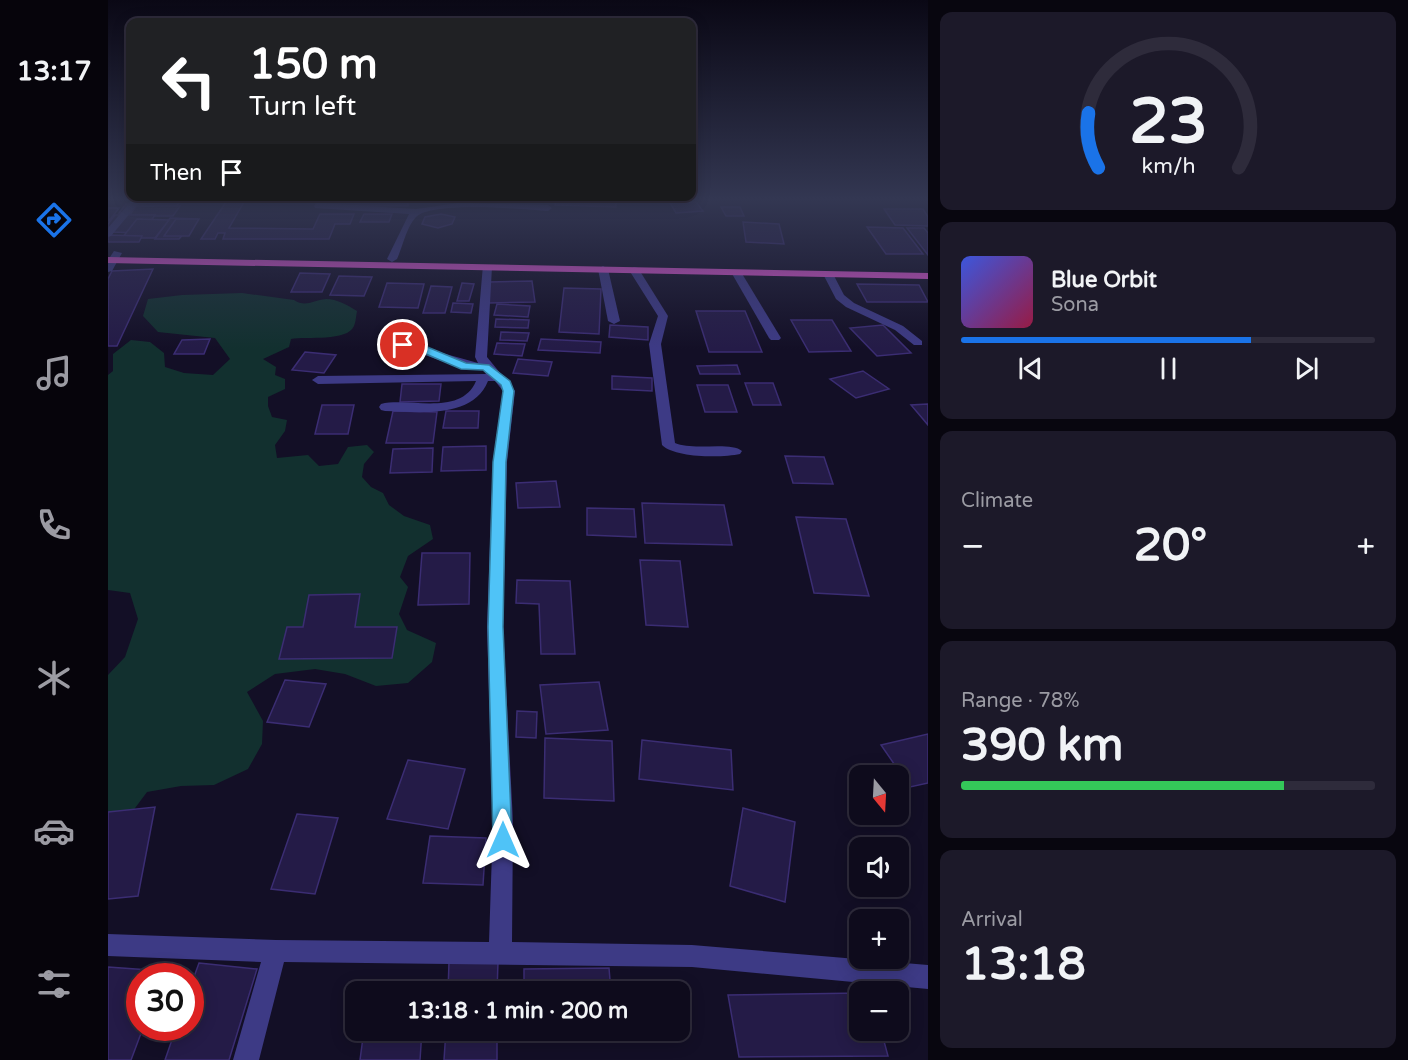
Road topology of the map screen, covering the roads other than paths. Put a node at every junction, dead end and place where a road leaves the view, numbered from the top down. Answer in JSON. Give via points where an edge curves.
{"nodes":[{"id":1,"x":397,"y":249,"type":"edge"},
{"id":2,"x":111,"y":259,"type":"edge"},
{"id":3,"x":392,"y":259,"type":"junction"},
{"id":4,"x":487,"y":267,"type":"junction"},
{"id":5,"x":650,"y":267,"type":"junction"},
{"id":6,"x":603,"y":269,"type":"junction"},
{"id":7,"x":928,"y":269,"type":"edge"},
{"id":8,"x":634,"y":270,"type":"junction"},
{"id":9,"x":736,"y":272,"type":"junction"},
{"id":10,"x":828,"y":274,"type":"junction"},
{"id":11,"x":928,"y":276,"type":"edge"},
{"id":12,"x":614,"y":321,"type":"dead end"},
{"id":13,"x":775,"y":338,"type":"dead end"},
{"id":14,"x":918,"y":343,"type":"dead end"},
{"id":15,"x":403,"y":345,"type":"dead end"},
{"id":16,"x":489,"y":374,"type":"junction"},
{"id":17,"x":318,"y":380,"type":"dead end"},
{"id":18,"x":385,"y":407,"type":"dead end"},
{"id":19,"x":735,"y":452,"type":"dead end"},
{"id":20,"x":108,"y":945,"type":"edge"},
{"id":21,"x":276,"y":951,"type":"junction"},
{"id":22,"x":500,"y":953,"type":"junction"},
{"id":23,"x":928,"y":977,"type":"edge"},
{"id":24,"x":246,"y":1060,"type":"edge"}],
"edges":[{"from":1,"to":3,"type":"street"},
{"from":2,"to":3,"type":"highway"},
{"from":2,"to":4,"type":"highway"},
{"from":3,"to":5,"type":"highway"},
{"from":4,"to":6,"type":"highway"},
{"from":4,"to":16,"type":"street","via":[[481,357]]},
{"from":5,"to":7,"type":"highway"},
{"from":5,"to":8,"type":"highway"},
{"from":5,"to":9,"type":"highway"},
{"from":6,"to":8,"type":"highway"},
{"from":6,"to":12,"type":"street"},
{"from":8,"to":19,"type":"street","via":[[663,316],[655,344],[669,445],[686,450]]},
{"from":9,"to":10,"type":"highway"},
{"from":9,"to":13,"type":"street"},
{"from":10,"to":11,"type":"highway"},
{"from":10,"to":14,"type":"street","via":[[840,297],[850,305],[899,328]]},
{"from":15,"to":16,"type":"street"},
{"from":16,"to":17,"type":"street"},
{"from":16,"to":18,"type":"street","via":[[467,400],[435,407]]},
{"from":16,"to":22,"type":"street","via":[[506,383],[509,391],[500,462],[495,627],[503,822]]},
{"from":20,"to":21,"type":"street"},
{"from":21,"to":22,"type":"street"},
{"from":21,"to":24,"type":"street"},
{"from":22,"to":23,"type":"street","via":[[692,956]]}]}
